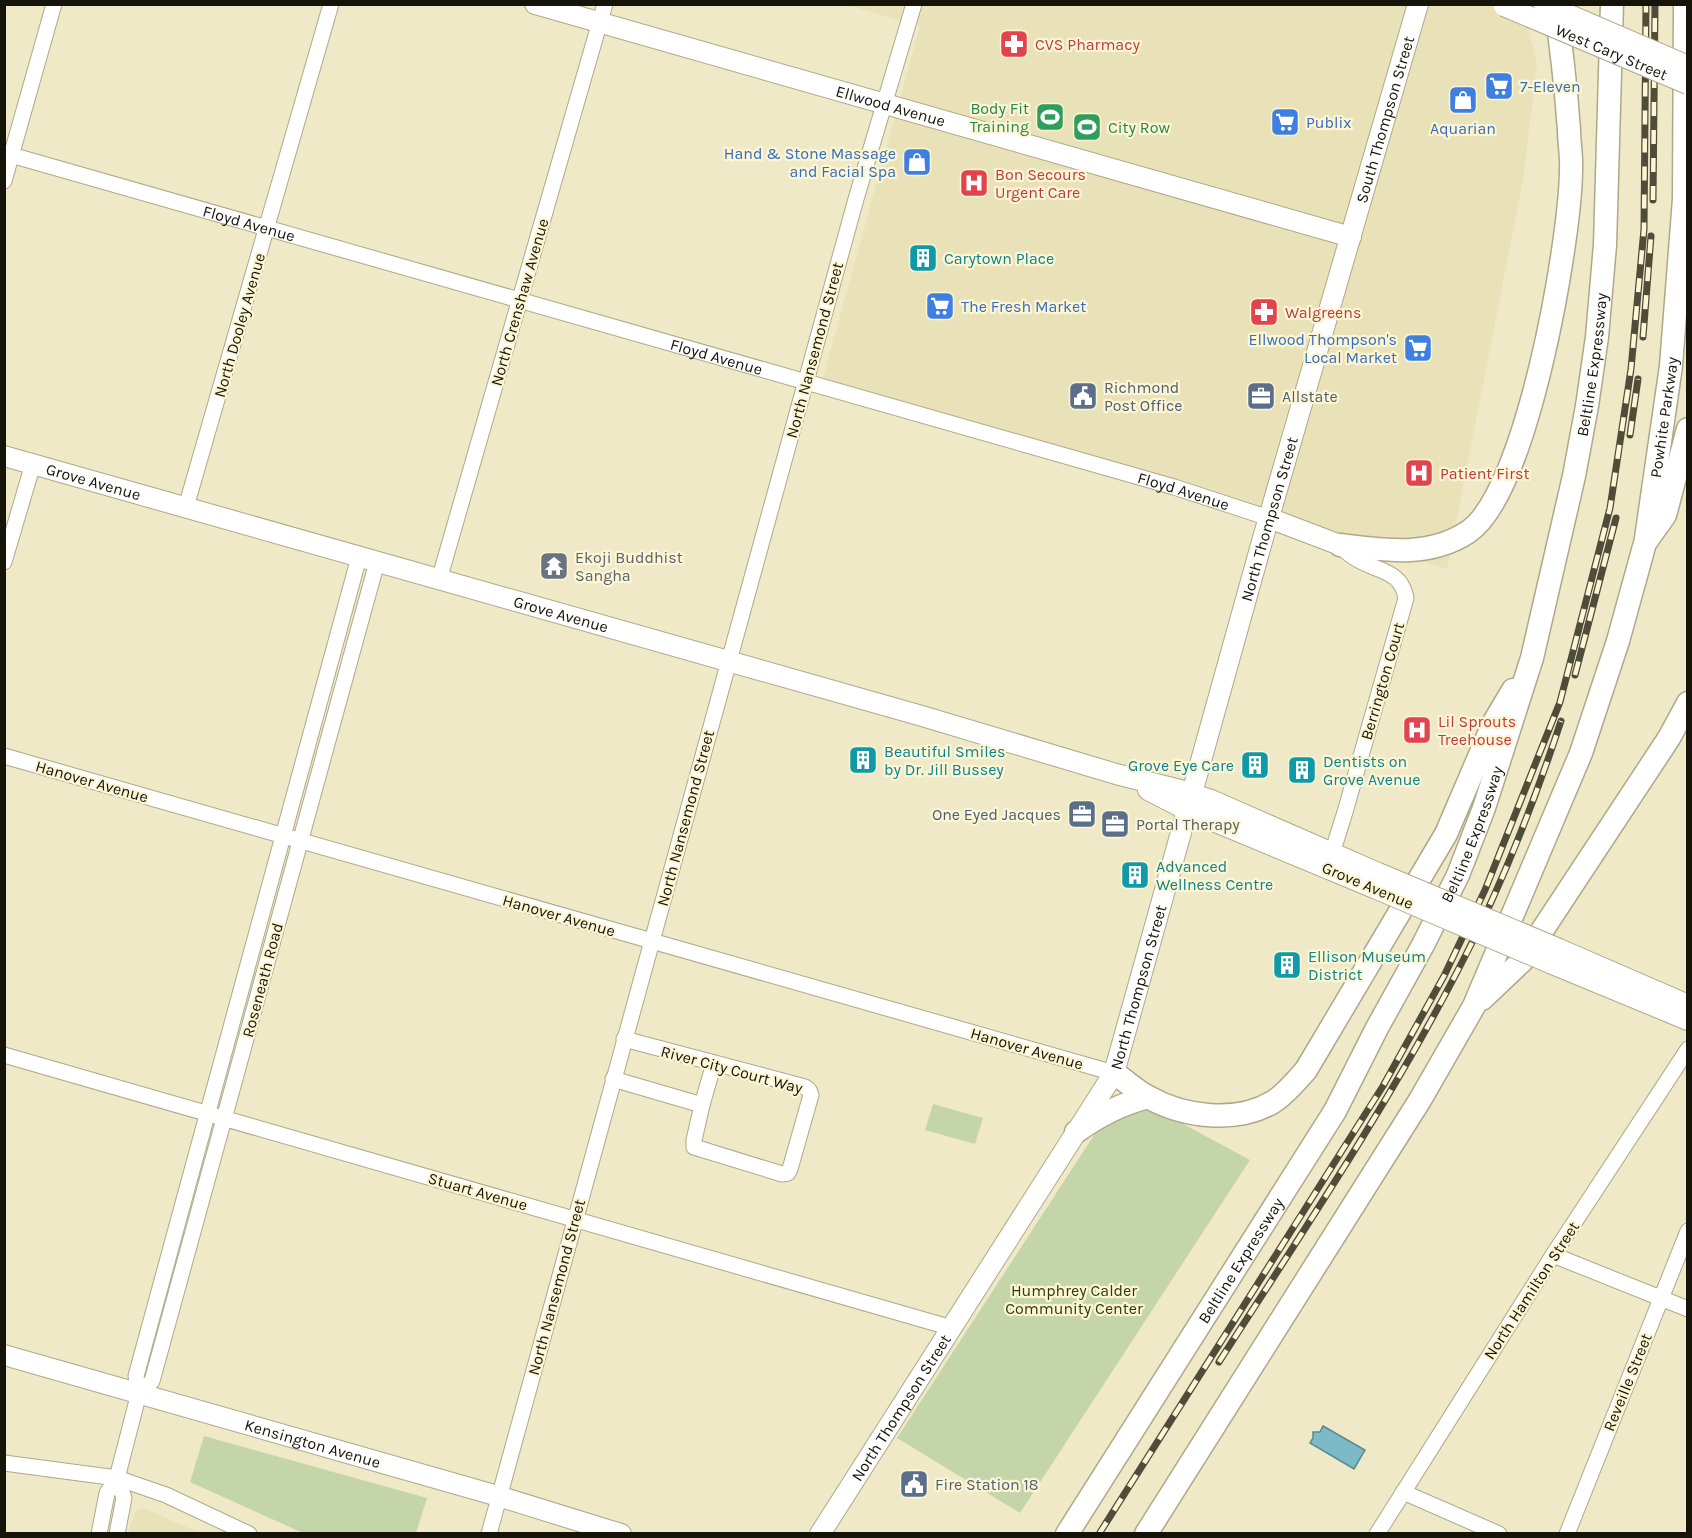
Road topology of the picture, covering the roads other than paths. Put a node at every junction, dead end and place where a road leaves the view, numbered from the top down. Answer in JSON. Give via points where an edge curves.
{"nodes":[{"id":1,"x":54,"y":4,"type":"edge"},
{"id":2,"x":331,"y":4,"type":"edge"},
{"id":3,"x":535,"y":4,"type":"edge"},
{"id":4,"x":914,"y":4,"type":"edge"},
{"id":5,"x":1418,"y":4,"type":"edge"},
{"id":6,"x":1544,"y":4,"type":"edge"},
{"id":7,"x":1555,"y":4,"type":"edge"},
{"id":8,"x":1574,"y":4,"type":"edge"},
{"id":9,"x":1612,"y":4,"type":"edge"},
{"id":10,"x":1685,"y":4,"type":"edge"},
{"id":11,"x":1503,"y":5,"type":"edge"},
{"id":12,"x":603,"y":14,"type":"edge"},
{"id":13,"x":1688,"y":66,"type":"edge"},
{"id":14,"x":1688,"y":84,"type":"edge"},
{"id":15,"x":885,"y":104,"type":"junction"},
{"id":16,"x":1569,"y":131,"type":"junction"},
{"id":17,"x":8,"y":154,"type":"edge"},
{"id":18,"x":4,"y":181,"type":"edge"},
{"id":19,"x":267,"y":230,"type":"junction"},
{"id":20,"x":1351,"y":237,"type":"junction"},
{"id":21,"x":519,"y":301,"type":"junction"},
{"id":22,"x":805,"y":382,"type":"junction"},
{"id":23,"x":1688,"y":429,"type":"edge"},
{"id":24,"x":4,"y":456,"type":"edge"},
{"id":25,"x":33,"y":464,"type":"junction"},
{"id":26,"x":186,"y":507,"type":"junction"},
{"id":27,"x":1269,"y":518,"type":"junction"},
{"id":28,"x":1646,"y":543,"type":"junction"},
{"id":29,"x":1340,"y":545,"type":"junction"},
{"id":30,"x":368,"y":559,"type":"junction"},
{"id":31,"x":4,"y":562,"type":"edge"},
{"id":32,"x":439,"y":580,"type":"junction"},
{"id":33,"x":1406,"y":598,"type":"joint"},
{"id":34,"x":1532,"y":658,"type":"junction"},
{"id":35,"x":728,"y":663,"type":"junction"},
{"id":36,"x":1688,"y":703,"type":"edge"},
{"id":37,"x":4,"y":756,"type":"edge"},
{"id":38,"x":1189,"y":802,"type":"junction"},
{"id":39,"x":283,"y":836,"type":"junction"},
{"id":40,"x":300,"y":841,"type":"junction"},
{"id":41,"x":1329,"y":861,"type":"junction"},
{"id":42,"x":651,"y":941,"type":"junction"},
{"id":43,"x":1555,"y":956,"type":"junction"},
{"id":44,"x":1688,"y":1005,"type":"edge"},
{"id":45,"x":1474,"y":1006,"type":"junction"},
{"id":46,"x":1688,"y":1020,"type":"edge"},
{"id":47,"x":624,"y":1039,"type":"junction"},
{"id":48,"x":1688,"y":1049,"type":"edge"},
{"id":49,"x":4,"y":1055,"type":"edge"},
{"id":50,"x":714,"y":1063,"type":"junction"},
{"id":51,"x":1114,"y":1073,"type":"junction"},
{"id":52,"x":613,"y":1078,"type":"junction"},
{"id":53,"x":1148,"y":1097,"type":"junction"},
{"id":54,"x":702,"y":1105,"type":"junction"},
{"id":55,"x":207,"y":1113,"type":"junction"},
{"id":56,"x":225,"y":1118,"type":"junction"},
{"id":57,"x":1076,"y":1132,"type":"junction"},
{"id":58,"x":575,"y":1219,"type":"junction"},
{"id":59,"x":1688,"y":1231,"type":"edge"},
{"id":60,"x":1553,"y":1255,"type":"junction"},
{"id":61,"x":1661,"y":1297,"type":"junction"},
{"id":62,"x":1688,"y":1309,"type":"edge"},
{"id":63,"x":952,"y":1328,"type":"junction"},
{"id":64,"x":4,"y":1355,"type":"edge"},
{"id":65,"x":139,"y":1394,"type":"junction"},
{"id":66,"x":4,"y":1462,"type":"edge"},
{"id":67,"x":117,"y":1478,"type":"junction"},
{"id":68,"x":1403,"y":1492,"type":"junction"},
{"id":69,"x":498,"y":1496,"type":"junction"},
{"id":70,"x":99,"y":1533,"type":"edge"},
{"id":71,"x":117,"y":1533,"type":"edge"},
{"id":72,"x":249,"y":1533,"type":"edge"},
{"id":73,"x":489,"y":1533,"type":"edge"},
{"id":74,"x":621,"y":1533,"type":"edge"},
{"id":75,"x":820,"y":1533,"type":"edge"},
{"id":76,"x":1066,"y":1533,"type":"edge"},
{"id":77,"x":1146,"y":1533,"type":"edge"},
{"id":78,"x":1377,"y":1533,"type":"edge"},
{"id":79,"x":1499,"y":1533,"type":"edge"},
{"id":80,"x":1567,"y":1533,"type":"edge"}],
"edges":[{"from":1,"to":17,"type":"street"},
{"from":2,"to":19,"type":"street","name":"North Dooley Avenue"},
{"from":3,"to":12,"type":"main road","name":"Ellwood Avenue"},
{"from":4,"to":15,"type":"street","name":"North Nansemond Street"},
{"from":5,"to":20,"type":"main road","name":"South Thompson Street"},
{"from":6,"to":13,"type":"main road","name":"West Cary Street","bridge":true},
{"from":7,"to":16,"type":"highway"},
{"from":8,"to":16,"type":"highway","via":[[1574,97]]},
{"from":9,"to":34,"type":"highway","name":"Beltline Expressway","via":[[1605,245],[1596,337],[1574,476]]},
{"from":10,"to":28,"type":"highway","name":"Powhite Parkway","via":[[1684,199],[1671,366]]},
{"from":11,"to":14,"type":"main road","name":"West Cary Street","bridge":true},
{"from":12,"to":15,"type":"main road","name":"Ellwood Avenue"},
{"from":12,"to":21,"type":"street","name":"North Crenshaw Avenue"},
{"from":15,"to":20,"type":"main road","name":"Ellwood Avenue"},
{"from":15,"to":22,"type":"street","name":"North Nansemond Street"},
{"from":16,"to":29,"type":"highway","via":[[1571,170],[1566,226],[1549,328],[1538,378],[1511,465],[1496,499],[1484,519],[1469,532],[1433,548],[1412,551]]},
{"from":17,"to":18,"type":"street"},
{"from":17,"to":19,"type":"street","name":"Floyd Avenue"},
{"from":19,"to":21,"type":"street","name":"Floyd Avenue"},
{"from":19,"to":26,"type":"street","name":"North Dooley Avenue"},
{"from":20,"to":27,"type":"main road","name":"North Thompson Street"},
{"from":21,"to":22,"type":"street","name":"Floyd Avenue"},
{"from":21,"to":32,"type":"street","name":"North Crenshaw Avenue"},
{"from":22,"to":27,"type":"street","name":"Floyd Avenue","via":[[1155,481]]},
{"from":22,"to":35,"type":"street","name":"North Nansemond Street"},
{"from":23,"to":28,"type":"highway","via":[[1665,515]]},
{"from":24,"to":25,"type":"main road","name":"Grove Avenue"},
{"from":25,"to":26,"type":"main road","name":"Grove Avenue"},
{"from":25,"to":31,"type":"street"},
{"from":26,"to":30,"type":"main road","name":"Grove Avenue"},
{"from":27,"to":29,"type":"main road","name":"Floyd Avenue"},
{"from":27,"to":38,"type":"main road","name":"North Thompson Street"},
{"from":28,"to":45,"type":"highway","via":[[1581,753]]},
{"from":29,"to":33,"type":"street","name":"Floyd Avenue","via":[[1355,558],[1397,578],[1404,586]]},
{"from":30,"to":32,"type":"main road","name":"Grove Avenue"},
{"from":30,"to":39,"type":"street","name":"Roseneath Road"},
{"from":30,"to":40,"type":"street","name":"Roseneath Road"},
{"from":32,"to":35,"type":"main road","name":"Grove Avenue"},
{"from":33,"to":41,"type":"street","name":"Berrington Court"},
{"from":34,"to":53,"type":"highway","via":[[1494,722],[1446,834],[1306,1070],[1274,1101],[1256,1110],[1233,1114],[1186,1112]]},
{"from":34,"to":76,"type":"highway","name":"Beltline Expressway","via":[[1458,875],[1335,1111]]},
{"from":35,"to":38,"type":"main road","name":"Grove Avenue","via":[[1116,774]]},
{"from":35,"to":42,"type":"street","name":"North Nansemond Street"},
{"from":36,"to":45,"type":"highway","via":[[1522,961]]},
{"from":37,"to":39,"type":"street","name":"Hanover Avenue"},
{"from":38,"to":41,"type":"main road","name":"Grove Avenue","via":[[1211,800]]},
{"from":38,"to":51,"type":"main road","name":"North Thompson Street"},
{"from":39,"to":40,"type":"street","name":"Hanover Avenue"},
{"from":39,"to":55,"type":"street","name":"Roseneath Road"},
{"from":40,"to":42,"type":"street","name":"Hanover Avenue"},
{"from":40,"to":56,"type":"street","name":"Roseneath Road"},
{"from":41,"to":43,"type":"main road","name":"Grove Avenue","bridge":true},
{"from":42,"to":47,"type":"street","name":"North Nansemond Street"},
{"from":42,"to":51,"type":"street","name":"Hanover Avenue"},
{"from":43,"to":44,"type":"main road","name":"Grove Avenue"},
{"from":43,"to":46,"type":"main road","name":"Grove Avenue"},
{"from":45,"to":77,"type":"highway","via":[[1420,1100]]},
{"from":47,"to":50,"type":"street","name":"River City Court Way"},
{"from":47,"to":52,"type":"street","name":"North Nansemond Street"},
{"from":48,"to":60,"type":"street","name":"North Hamilton Street"},
{"from":49,"to":55,"type":"street","name":"Stuart Avenue"},
{"from":50,"to":54,"type":"street"},
{"from":50,"to":54,"type":"street","name":"River City Court Way","via":[[809,1090],[811,1095],[788,1173],[694,1147]]},
{"from":51,"to":53,"type":"highway"},
{"from":51,"to":57,"type":"main road","name":"North Thompson Street"},
{"from":52,"to":54,"type":"street"},
{"from":52,"to":58,"type":"street","name":"North Nansemond Street"},
{"from":53,"to":57,"type":"highway","via":[[1108,1111]]},
{"from":55,"to":56,"type":"street","name":"Stuart Avenue"},
{"from":55,"to":65,"type":"street","name":"Roseneath Road","via":[[136,1376]]},
{"from":56,"to":58,"type":"street","name":"Stuart Avenue"},
{"from":56,"to":65,"type":"street","name":"Roseneath Road","via":[[152,1381]]},
{"from":57,"to":63,"type":"main road","name":"North Thompson Street"},
{"from":58,"to":63,"type":"street","name":"Stuart Avenue"},
{"from":58,"to":69,"type":"street","name":"North Nansemond Street"},
{"from":59,"to":61,"type":"street","name":"Reveille Street"},
{"from":60,"to":61,"type":"street"},
{"from":60,"to":68,"type":"street","name":"North Hamilton Street"},
{"from":61,"to":62,"type":"street"},
{"from":61,"to":80,"type":"street","name":"Reveille Street"},
{"from":63,"to":75,"type":"main road","name":"North Thompson Street"},
{"from":64,"to":65,"type":"main road","name":"Kensington Avenue"},
{"from":65,"to":67,"type":"street","name":"Roseneath Road"},
{"from":65,"to":69,"type":"main road","name":"Kensington Avenue"},
{"from":66,"to":67,"type":"street"},
{"from":67,"to":70,"type":"street","name":"Roseneath Road","via":[[107,1493]]},
{"from":67,"to":71,"type":"street","name":"Roseneath Road","via":[[123,1497]]},
{"from":67,"to":72,"type":"street","via":[[166,1495]]},
{"from":68,"to":78,"type":"street","name":"North Hamilton Street"},
{"from":68,"to":79,"type":"street"},
{"from":69,"to":73,"type":"street","name":"North Nansemond Street"},
{"from":69,"to":74,"type":"main road","name":"Kensington Avenue"}]}
